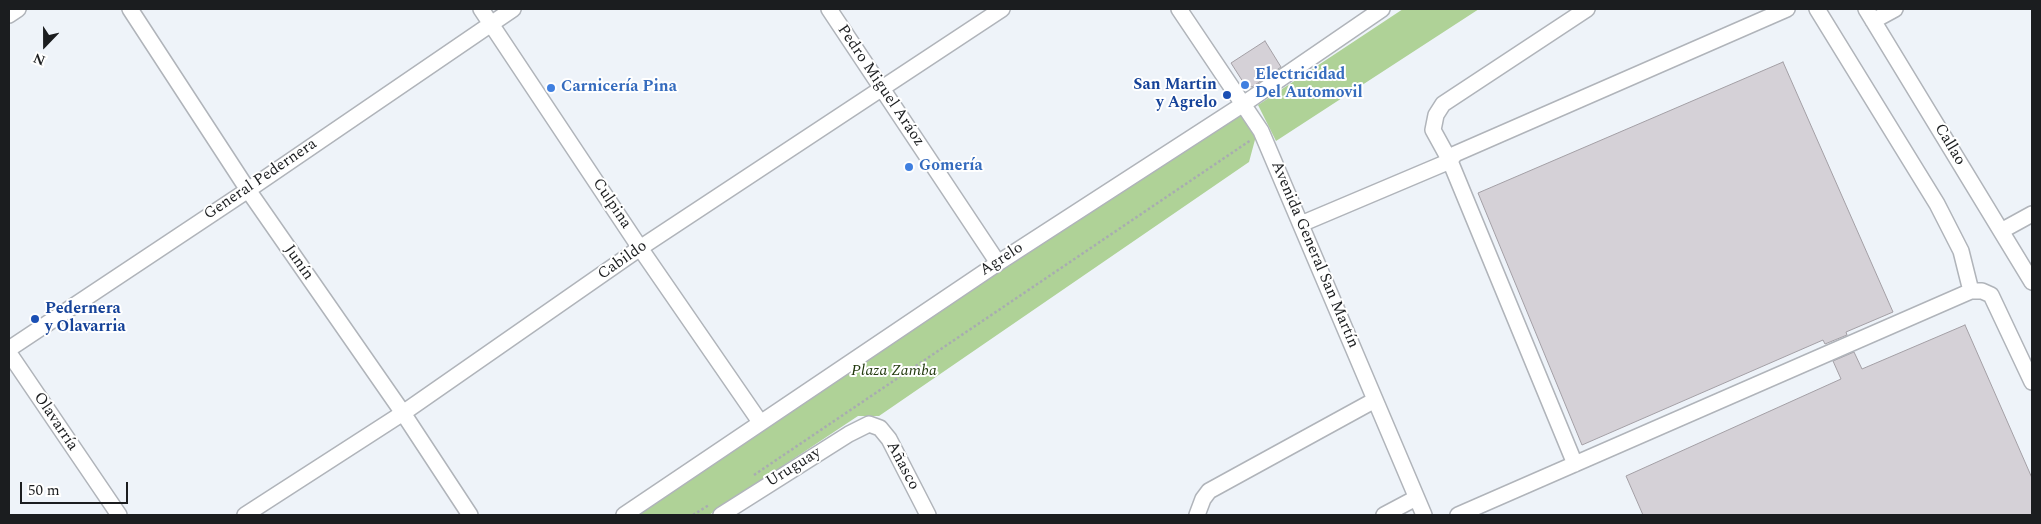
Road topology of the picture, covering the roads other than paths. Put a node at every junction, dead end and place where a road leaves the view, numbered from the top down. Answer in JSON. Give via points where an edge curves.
{"nodes":[{"id":1,"x":18,"y":9,"type":"edge"},
{"id":2,"x":130,"y":9,"type":"edge"},
{"id":3,"x":481,"y":9,"type":"edge"},
{"id":4,"x":512,"y":9,"type":"edge"},
{"id":5,"x":829,"y":9,"type":"edge"},
{"id":6,"x":1002,"y":9,"type":"edge"},
{"id":7,"x":1179,"y":9,"type":"edge"},
{"id":8,"x":1382,"y":9,"type":"edge"},
{"id":9,"x":1587,"y":9,"type":"edge"},
{"id":10,"x":1787,"y":9,"type":"edge"},
{"id":11,"x":1817,"y":9,"type":"edge"},
{"id":12,"x":1894,"y":9,"type":"edge"},
{"id":13,"x":9,"y":15,"type":"edge"},
{"id":14,"x":1870,"y":15,"type":"edge"},
{"id":15,"x":491,"y":23,"type":"junction"},
{"id":16,"x":882,"y":90,"type":"junction"},
{"id":17,"x":1242,"y":105,"type":"junction"},
{"id":18,"x":1450,"y":161,"type":"junction"},
{"id":19,"x":248,"y":190,"type":"junction"},
{"id":20,"x":2032,"y":214,"type":"edge"},
{"id":21,"x":1301,"y":224,"type":"junction"},
{"id":22,"x":2001,"y":231,"type":"junction"},
{"id":23,"x":640,"y":248,"type":"junction"},
{"id":24,"x":998,"y":263,"type":"junction"},
{"id":25,"x":2032,"y":282,"type":"edge"},
{"id":26,"x":1971,"y":291,"type":"junction"},
{"id":27,"x":9,"y":351,"type":"edge"},
{"id":28,"x":2032,"y":382,"type":"edge"},
{"id":29,"x":1375,"y":400,"type":"junction"},
{"id":30,"x":403,"y":413,"type":"junction"},
{"id":31,"x":760,"y":422,"type":"junction"},
{"id":32,"x":870,"y":424,"type":"joint"},
{"id":33,"x":1576,"y":464,"type":"junction"},
{"id":34,"x":1416,"y":498,"type":"junction"},
{"id":35,"x":119,"y":515,"type":"edge"},
{"id":36,"x":245,"y":515,"type":"edge"},
{"id":37,"x":470,"y":515,"type":"edge"},
{"id":38,"x":624,"y":515,"type":"edge"},
{"id":39,"x":721,"y":515,"type":"edge"},
{"id":40,"x":928,"y":515,"type":"edge"},
{"id":41,"x":1197,"y":515,"type":"edge"},
{"id":42,"x":1384,"y":515,"type":"edge"},
{"id":43,"x":1424,"y":515,"type":"edge"},
{"id":44,"x":1458,"y":515,"type":"edge"}],
"edges":[{"from":1,"to":13,"type":"street"},
{"from":2,"to":19,"type":"street","name":"Junín"},
{"from":3,"to":15,"type":"street","name":"Culpina"},
{"from":4,"to":15,"type":"street","name":"General Pedernera"},
{"from":5,"to":16,"type":"street","name":"Pedro Miguel Aráoz"},
{"from":6,"to":16,"type":"street","name":"Cabildo"},
{"from":7,"to":17,"type":"street","name":"Avenida General San Martín"},
{"from":8,"to":17,"type":"street","name":"Agrelo"},
{"from":9,"to":18,"type":"street","via":[[1443,104],[1436,115],[1433,130]]},
{"from":10,"to":18,"type":"street","via":[[1455,154]]},
{"from":11,"to":26,"type":"street","via":[[1937,204],[1961,251]]},
{"from":12,"to":14,"type":"street"},
{"from":14,"to":22,"type":"street","name":"Callao"},
{"from":15,"to":19,"type":"street","name":"General Pedernera"},
{"from":15,"to":23,"type":"street","name":"Culpina"},
{"from":16,"to":23,"type":"street","name":"Cabildo"},
{"from":16,"to":24,"type":"street","name":"Pedro Miguel Aráoz"},
{"from":17,"to":21,"type":"street","name":"Avenida General San Martín","via":[[1261,131]]},
{"from":17,"to":24,"type":"street","name":"Agrelo"},
{"from":18,"to":21,"type":"street"},
{"from":18,"to":33,"type":"street"},
{"from":19,"to":27,"type":"street","name":"General Pedernera"},
{"from":19,"to":30,"type":"street","name":"Junín"},
{"from":20,"to":22,"type":"street"},
{"from":21,"to":29,"type":"street","name":"Avenida General San Martín"},
{"from":22,"to":25,"type":"street","name":"Callao"},
{"from":23,"to":30,"type":"street","name":"Cabildo"},
{"from":23,"to":31,"type":"street","name":"Culpina"},
{"from":24,"to":31,"type":"street","name":"Agrelo"},
{"from":26,"to":28,"type":"street","via":[[1991,295]]},
{"from":26,"to":33,"type":"street"},
{"from":27,"to":35,"type":"street","name":"Olavarría"},
{"from":29,"to":34,"type":"street","name":"Avenida General San Martín"},
{"from":29,"to":41,"type":"street","via":[[1209,491],[1202,499]]},
{"from":30,"to":36,"type":"street","name":"Cabildo"},
{"from":30,"to":37,"type":"street","name":"Junín"},
{"from":31,"to":38,"type":"street","name":"Agrelo"},
{"from":32,"to":39,"type":"street","name":"Uruguay"},
{"from":32,"to":40,"type":"street","name":"Añasco","via":[[880,428],[889,439]]},
{"from":33,"to":44,"type":"street"},
{"from":34,"to":42,"type":"street"},
{"from":34,"to":43,"type":"street","name":"Avenida General San Martín"}]}
